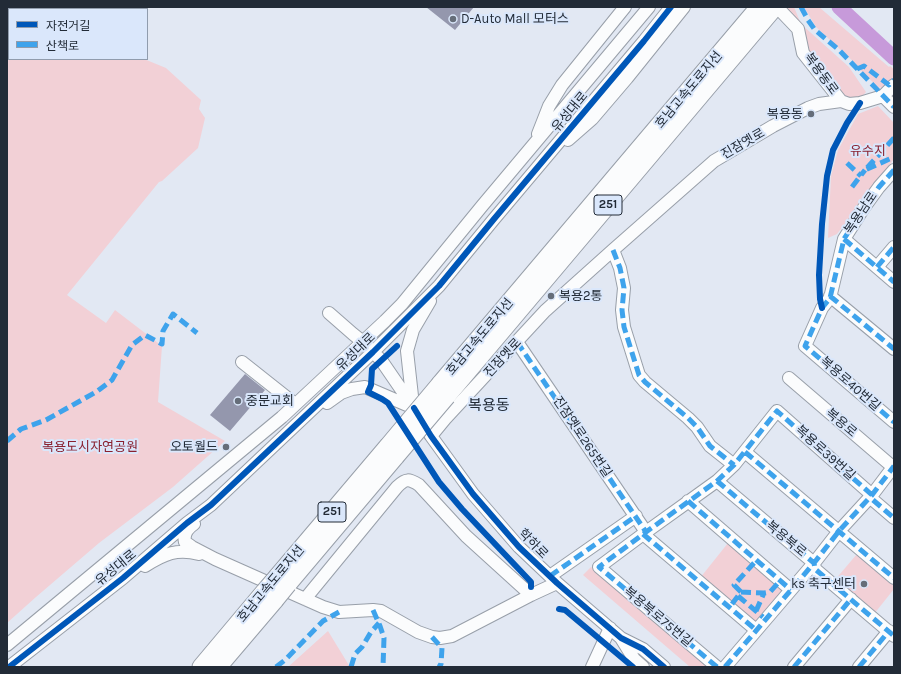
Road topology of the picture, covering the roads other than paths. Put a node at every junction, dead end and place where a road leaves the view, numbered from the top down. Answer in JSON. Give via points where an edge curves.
{"nodes":[{"id":1,"x":625,"y":7,"type":"edge"},
{"id":2,"x":649,"y":7,"type":"edge"},
{"id":3,"x":671,"y":7,"type":"edge"},
{"id":4,"x":684,"y":7,"type":"edge"},
{"id":5,"x":770,"y":9,"type":"edge"},
{"id":6,"x":888,"y":91,"type":"edge"},
{"id":7,"x":841,"y":101,"type":"junction"},
{"id":8,"x":894,"y":107,"type":"edge"},
{"id":9,"x":534,"y":145,"type":"junction"},
{"id":10,"x":536,"y":169,"type":"junction"},
{"id":11,"x":894,"y":170,"type":"edge"},
{"id":12,"x":844,"y":239,"type":"junction"},
{"id":13,"x":894,"y":248,"type":"edge"},
{"id":14,"x":613,"y":250,"type":"junction"},
{"id":15,"x":877,"y":267,"type":"junction"},
{"id":16,"x":894,"y":282,"type":"edge"},
{"id":17,"x":439,"y":286,"type":"junction"},
{"id":18,"x":830,"y":296,"type":"junction"},
{"id":19,"x":329,"y":313,"type":"dead end"},
{"id":20,"x":363,"y":342,"type":"junction"},
{"id":21,"x":517,"y":342,"type":"junction"},
{"id":22,"x":805,"y":346,"type":"joint"},
{"id":23,"x":894,"y":349,"type":"edge"},
{"id":24,"x":373,"y":352,"type":"junction"},
{"id":25,"x":242,"y":362,"type":"dead end"},
{"id":26,"x":789,"y":378,"type":"dead end"},
{"id":27,"x":295,"y":404,"type":"junction"},
{"id":28,"x":414,"y":408,"type":"junction"},
{"id":29,"x":894,"y":422,"type":"edge"},
{"id":30,"x":299,"y":423,"type":"junction"},
{"id":31,"x":431,"y":436,"type":"junction"},
{"id":32,"x":745,"y":452,"type":"junction"},
{"id":33,"x":734,"y":466,"type":"junction"},
{"id":34,"x":894,"y":467,"type":"edge"},
{"id":35,"x":717,"y":480,"type":"junction"},
{"id":36,"x":872,"y":495,"type":"junction"},
{"id":37,"x":688,"y":501,"type":"junction"},
{"id":38,"x":212,"y":504,"type":"junction"},
{"id":39,"x":636,"y":516,"type":"junction"},
{"id":40,"x":894,"y":518,"type":"edge"},
{"id":41,"x":839,"y":531,"type":"junction"},
{"id":42,"x":645,"y":533,"type":"junction"},
{"id":43,"x":215,"y":558,"type":"junction"},
{"id":44,"x":814,"y":563,"type":"junction"},
{"id":45,"x":123,"y":578,"type":"junction"},
{"id":46,"x":894,"y":578,"type":"edge"},
{"id":47,"x":553,"y":580,"type":"junction"},
{"id":48,"x":791,"y":590,"type":"junction"},
{"id":49,"x":531,"y":595,"type":"junction"},
{"id":50,"x":270,"y":596,"type":"junction"},
{"id":51,"x":306,"y":599,"type":"junction"},
{"id":52,"x":851,"y":599,"type":"junction"},
{"id":53,"x":610,"y":628,"type":"junction"},
{"id":54,"x":756,"y":630,"type":"junction"},
{"id":55,"x":892,"y":634,"type":"edge"},
{"id":56,"x":621,"y":638,"type":"junction"},
{"id":57,"x":7,"y":645,"type":"edge"},
{"id":58,"x":9,"y":667,"type":"edge"},
{"id":59,"x":201,"y":667,"type":"edge"},
{"id":60,"x":218,"y":667,"type":"edge"},
{"id":61,"x":592,"y":667,"type":"edge"},
{"id":62,"x":643,"y":667,"type":"edge"},
{"id":63,"x":664,"y":667,"type":"edge"},
{"id":64,"x":718,"y":667,"type":"edge"},
{"id":65,"x":724,"y":667,"type":"edge"},
{"id":66,"x":794,"y":667,"type":"edge"},
{"id":67,"x":859,"y":667,"type":"edge"}],
"edges":[{"from":1,"to":9,"type":"street","via":[[562,85],[549,106]]},
{"from":2,"to":9,"type":"street","name":"유성대로"},
{"from":3,"to":10,"type":"street","name":"유성대로"},
{"from":4,"to":10,"type":"street","via":[[592,119]]},
{"from":5,"to":7,"type":"street","name":"복용동로","via":[[798,29],[803,53]]},
{"from":5,"to":50,"type":"highway","name":"호남고속도로지선","number":"251","bridge":true},
{"from":6,"to":7,"type":"street","name":"진잠옛로","via":[[860,103],[849,104]]},
{"from":6,"to":8,"type":"street"},
{"from":7,"to":14,"type":"street","name":"진잠옛로","via":[[808,108],[714,161]]},
{"from":9,"to":20,"type":"street","name":"유성대로","via":[[402,304]]},
{"from":10,"to":17,"type":"street","name":"유성대로"},
{"from":11,"to":12,"type":"street","name":"복용남로","via":[[863,209]]},
{"from":12,"to":15,"type":"street"},
{"from":12,"to":18,"type":"street","name":"복용남로"},
{"from":13,"to":15,"type":"street"},
{"from":14,"to":21,"type":"street","name":"진잠옛로","via":[[546,311]]},
{"from":14,"to":33,"type":"street","via":[[624,288],[624,327],[639,375],[688,418],[710,446]]},
{"from":15,"to":16,"type":"street"},
{"from":17,"to":24,"type":"street","name":"유성대로"},
{"from":17,"to":28,"type":"street","via":[[413,330],[407,351]]},
{"from":18,"to":22,"type":"street","name":"복용남로"},
{"from":18,"to":23,"type":"street"},
{"from":19,"to":20,"type":"street","name":"학하로"},
{"from":20,"to":24,"type":"street","name":"학하로"},
{"from":20,"to":27,"type":"street","name":"유성대로"},
{"from":21,"to":31,"type":"street","name":"진잠옛로"},
{"from":21,"to":39,"type":"street","name":"진잠옛로265번길"},
{"from":22,"to":29,"type":"street","name":"복용로40번길"},
{"from":24,"to":28,"type":"street","name":"학하로"},
{"from":24,"to":30,"type":"street","name":"유성대로"},
{"from":25,"to":27,"type":"street"},
{"from":26,"to":34,"type":"street","name":"복용로"},
{"from":27,"to":57,"type":"street","name":"유성대로"},
{"from":28,"to":30,"type":"street","via":[[365,387],[342,393]]},
{"from":28,"to":31,"type":"street","name":"학하로"},
{"from":30,"to":38,"type":"street","name":"유성대로"},
{"from":31,"to":47,"type":"street","name":"학하로","via":[[473,494],[519,547]]},
{"from":32,"to":33,"type":"street"},
{"from":32,"to":36,"type":"street","name":"복용로39번길","via":[[778,411]]},
{"from":32,"to":41,"type":"street"},
{"from":33,"to":35,"type":"street"},
{"from":34,"to":36,"type":"street"},
{"from":35,"to":37,"type":"street"},
{"from":35,"to":44,"type":"street","name":"복용북로"},
{"from":36,"to":40,"type":"street","name":"복용로39번길","via":[[873,500]]},
{"from":36,"to":41,"type":"street"},
{"from":37,"to":42,"type":"street"},
{"from":37,"to":48,"type":"street"},
{"from":38,"to":43,"type":"street","via":[[201,518],[190,526],[184,537],[185,542],[192,547]]},
{"from":38,"to":45,"type":"street","name":"유성대로"},
{"from":39,"to":42,"type":"street","name":"진잠옛로265번길"},
{"from":39,"to":47,"type":"street"},
{"from":41,"to":44,"type":"street"},
{"from":41,"to":46,"type":"street"},
{"from":42,"to":54,"type":"street"},
{"from":42,"to":64,"type":"street","name":"복용북로75번길","via":[[598,567]]},
{"from":43,"to":45,"type":"street","via":[[188,551],[176,552],[154,560]]},
{"from":43,"to":51,"type":"street"},
{"from":44,"to":48,"type":"street"},
{"from":44,"to":52,"type":"street","name":"복용북로","via":[[815,569]]},
{"from":45,"to":58,"type":"street","name":"유성대로"},
{"from":47,"to":49,"type":"street"},
{"from":47,"to":53,"type":"street","name":"학하로"},
{"from":48,"to":54,"type":"street"},
{"from":49,"to":51,"type":"street","via":[[452,636],[440,638],[418,632],[381,611],[339,612]]},
{"from":49,"to":51,"type":"street","via":[[466,536],[419,485],[407,480],[402,481]]},
{"from":50,"to":59,"type":"highway","name":"호남고속도로지선","number":"251"},
{"from":50,"to":60,"type":"highway","name":"호남고속도로지선","number":"251"},
{"from":52,"to":55,"type":"street","name":"복용북로"},
{"from":52,"to":66,"type":"street"},
{"from":53,"to":56,"type":"street","name":"학하로"},
{"from":53,"to":61,"type":"street"},
{"from":54,"to":65,"type":"street"},
{"from":55,"to":67,"type":"street","name":"복용북로"},
{"from":56,"to":62,"type":"street","name":"학하로","via":[[634,659]]},
{"from":56,"to":63,"type":"street","name":"학하로","via":[[643,649]]}]}
